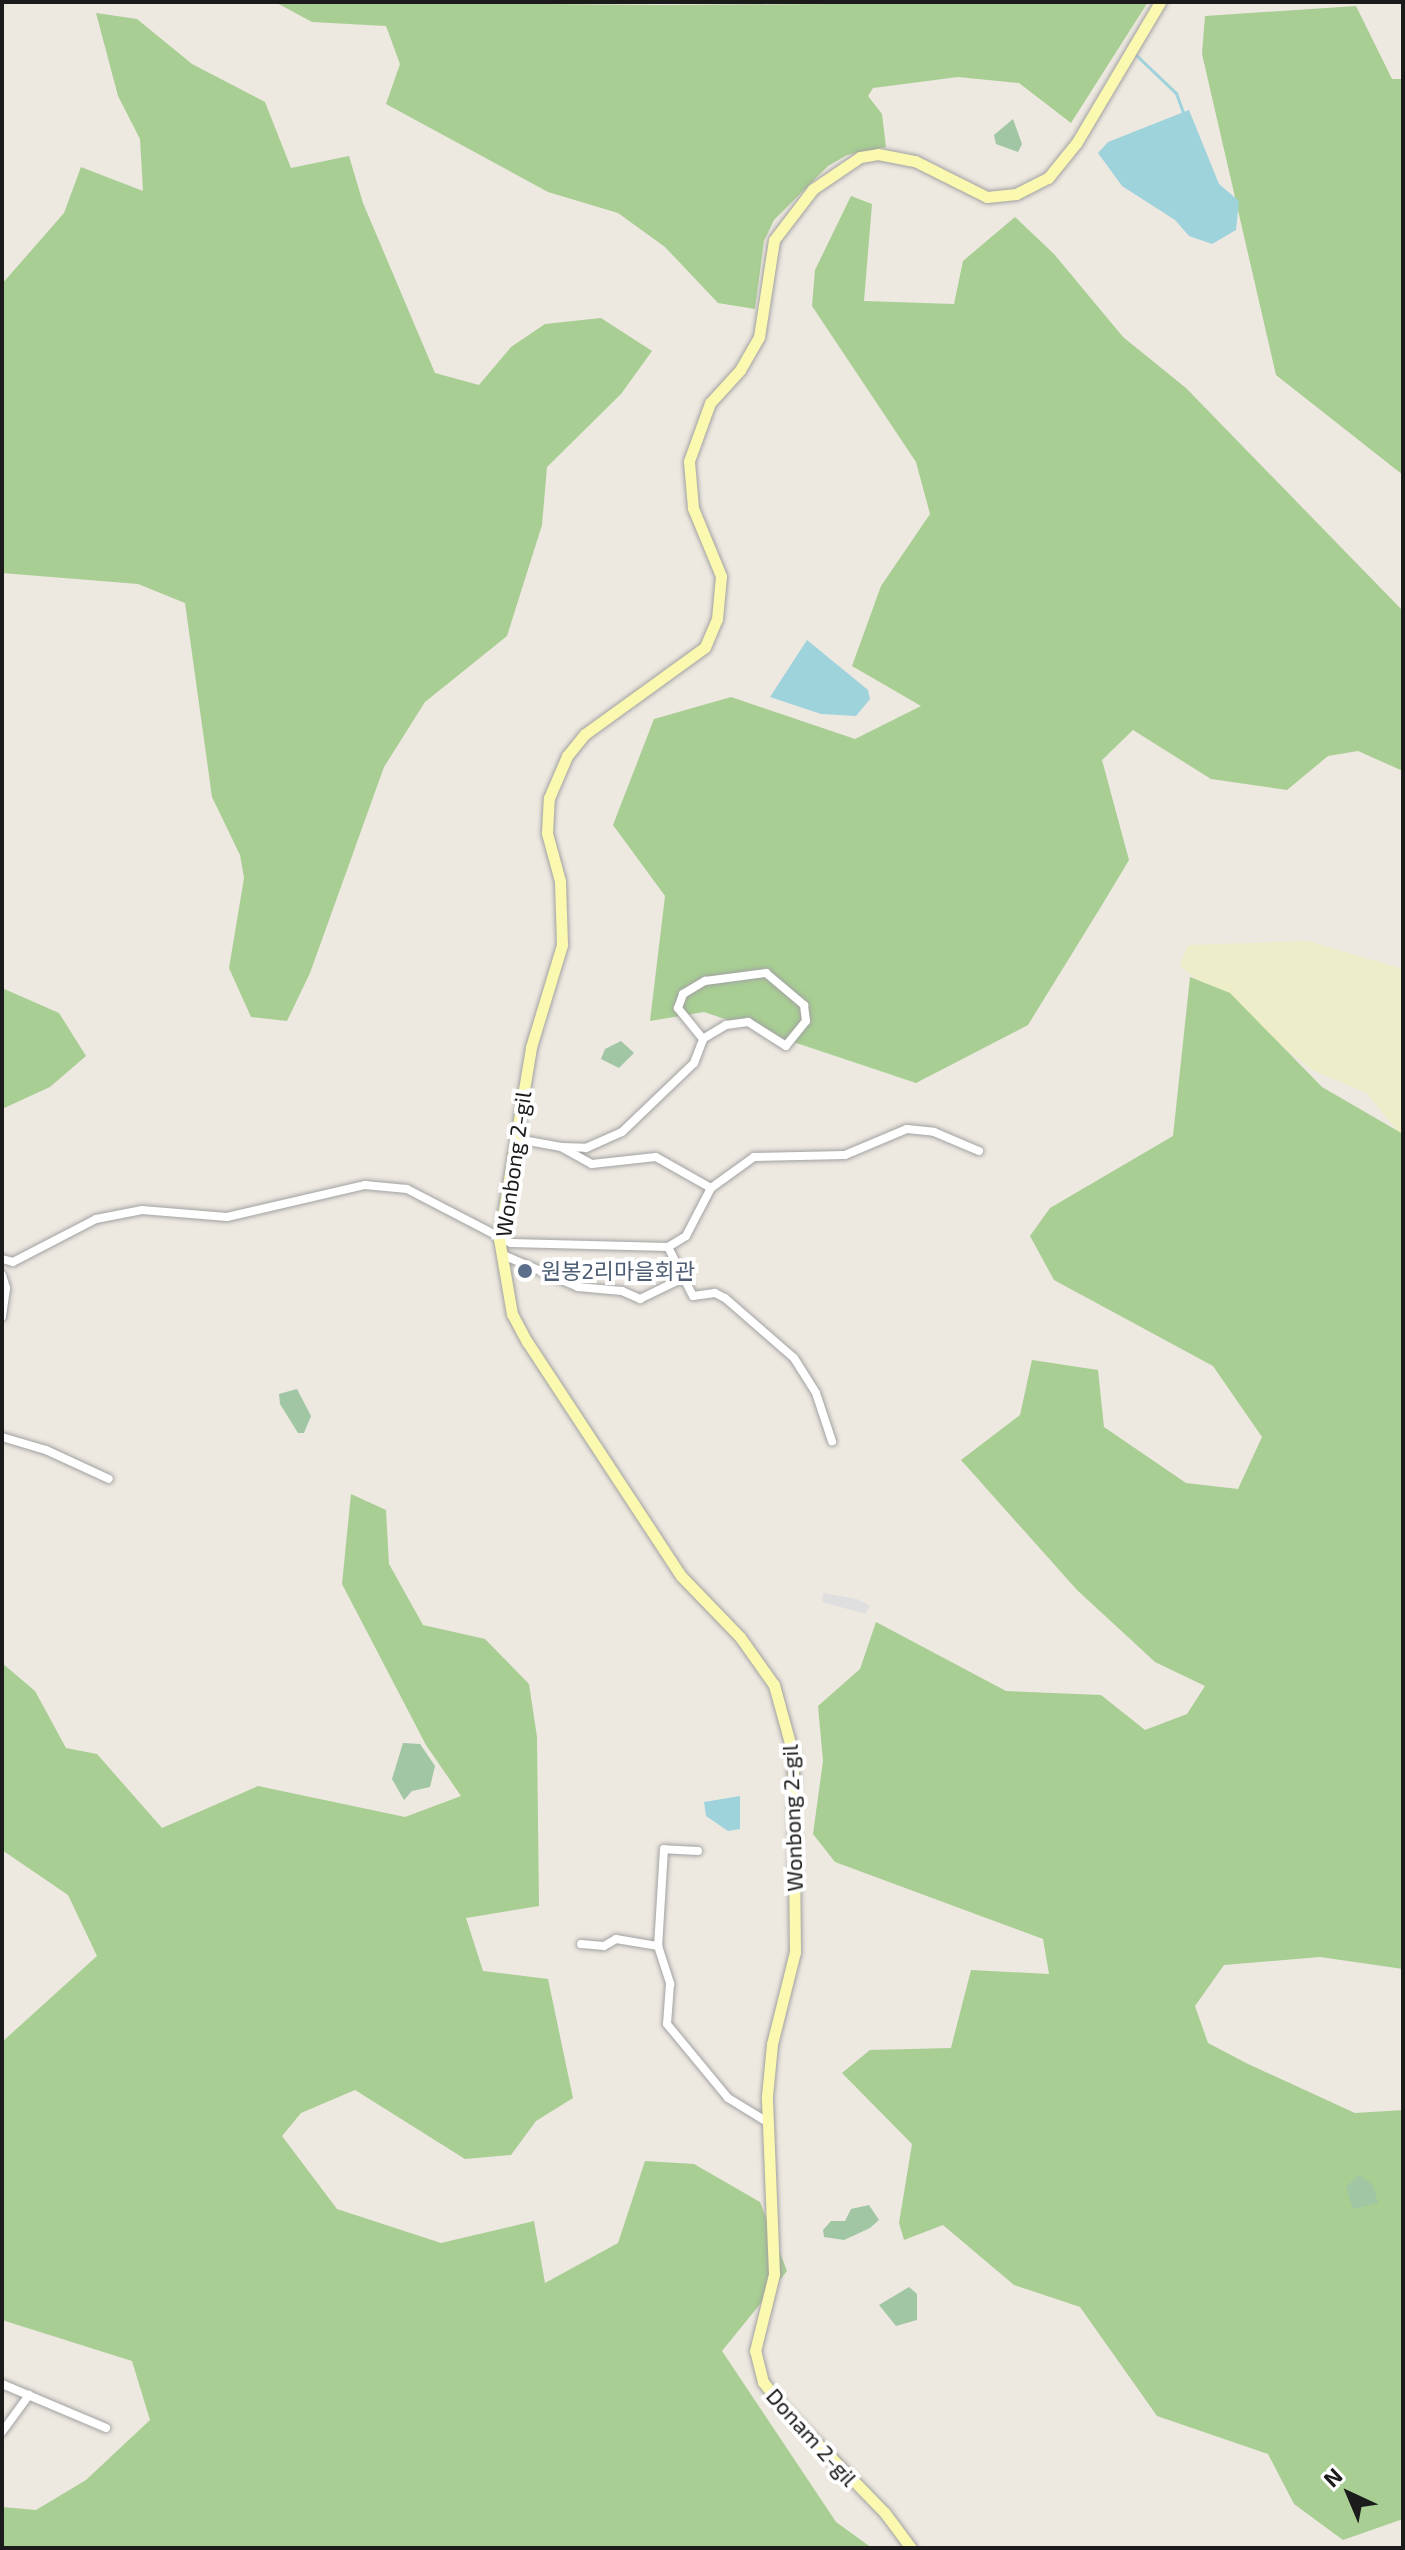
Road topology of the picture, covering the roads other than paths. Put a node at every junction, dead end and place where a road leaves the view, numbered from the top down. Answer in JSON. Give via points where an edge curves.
{"nodes":[{"id":1,"x":1160,"y":2,"type":"edge"},
{"id":2,"x":703,"y":1039,"type":"junction"},
{"id":3,"x":517,"y":1139,"type":"junction"},
{"id":4,"x":561,"y":1147,"type":"junction"},
{"id":5,"x":979,"y":1151,"type":"dead end"},
{"id":6,"x":711,"y":1188,"type":"junction"},
{"id":7,"x":499,"y":1239,"type":"junction"},
{"id":8,"x":668,"y":1247,"type":"junction"},
{"id":9,"x":503,"y":1255,"type":"junction"},
{"id":10,"x":2,"y":1259,"type":"edge"},
{"id":11,"x":2,"y":1275,"type":"edge"},
{"id":12,"x":681,"y":1279,"type":"junction"},
{"id":13,"x":2,"y":1317,"type":"edge"},
{"id":14,"x":2,"y":1437,"type":"edge"},
{"id":15,"x":832,"y":1441,"type":"dead end"},
{"id":16,"x":109,"y":1479,"type":"dead end"},
{"id":17,"x":698,"y":1851,"type":"dead end"},
{"id":18,"x":581,"y":1944,"type":"dead end"},
{"id":19,"x":658,"y":1946,"type":"junction"},
{"id":20,"x":764,"y":2120,"type":"junction"},
{"id":21,"x":2,"y":2384,"type":"edge"},
{"id":22,"x":29,"y":2395,"type":"junction"},
{"id":23,"x":106,"y":2428,"type":"dead end"},
{"id":24,"x":2,"y":2432,"type":"edge"},
{"id":25,"x":911,"y":2548,"type":"edge"}],
"edges":[{"from":1,"to":3,"type":"main road","name":"Wonbong 2-gil","via":[[1077,142],[1058,170],[1037,184],[1016,194],[987,197],[915,161],[878,154],[860,157],[813,189],[774,240],[762,320],[750,355],[701,420],[689,461],[693,508],[721,576],[717,619],[707,643],[585,734],[567,756],[549,798],[547,833],[560,881],[562,945],[531,1047]]},
{"from":2,"to":2,"type":"street","via":[[678,1008],[683,994],[705,981],[766,973],[804,1005],[806,1021],[786,1046],[748,1022],[726,1025]]},
{"from":2,"to":4,"type":"street","via":[[694,1063],[631,1126],[586,1148]]},
{"from":3,"to":4,"type":"street"},
{"from":3,"to":7,"type":"main road","name":"Wonbong 2-gil"},
{"from":4,"to":6,"type":"street","via":[[592,1164],[656,1157]]},
{"from":5,"to":6,"type":"street","via":[[934,1132],[907,1129],[845,1155],[754,1157]]},
{"from":6,"to":8,"type":"street","via":[[686,1236]]},
{"from":7,"to":8,"type":"street","via":[[526,1245]]},
{"from":7,"to":9,"type":"main road","name":"Wonbong 2-gil"},
{"from":7,"to":10,"type":"street","via":[[426,1196],[365,1185],[227,1217],[142,1210],[115,1215],[13,1262]]},
{"from":8,"to":12,"type":"street"},
{"from":9,"to":12,"type":"street","via":[[578,1287],[622,1291],[640,1299]]},
{"from":9,"to":20,"type":"main road","name":"Wonbong 2-gil","via":[[512,1314],[546,1373],[681,1576],[740,1637],[774,1685],[793,1754],[797,1869],[795,1952],[772,2044]]},
{"from":11,"to":13,"type":"street"},
{"from":12,"to":15,"type":"street","via":[[693,1296],[715,1293],[725,1298],[794,1358],[816,1393]]},
{"from":14,"to":16,"type":"street"},
{"from":17,"to":19,"type":"street","via":[[664,1849]]},
{"from":18,"to":19,"type":"street","via":[[604,1946],[616,1939]]},
{"from":19,"to":20,"type":"street","via":[[670,1984],[667,2012],[672,2035],[728,2098]]},
{"from":20,"to":25,"type":"main road","name":"Donam 2-gil","via":[[774,2274],[755,2351],[763,2382],[811,2443],[885,2513]]},
{"from":21,"to":22,"type":"street"},
{"from":22,"to":23,"type":"street"},
{"from":22,"to":24,"type":"street"}]}
